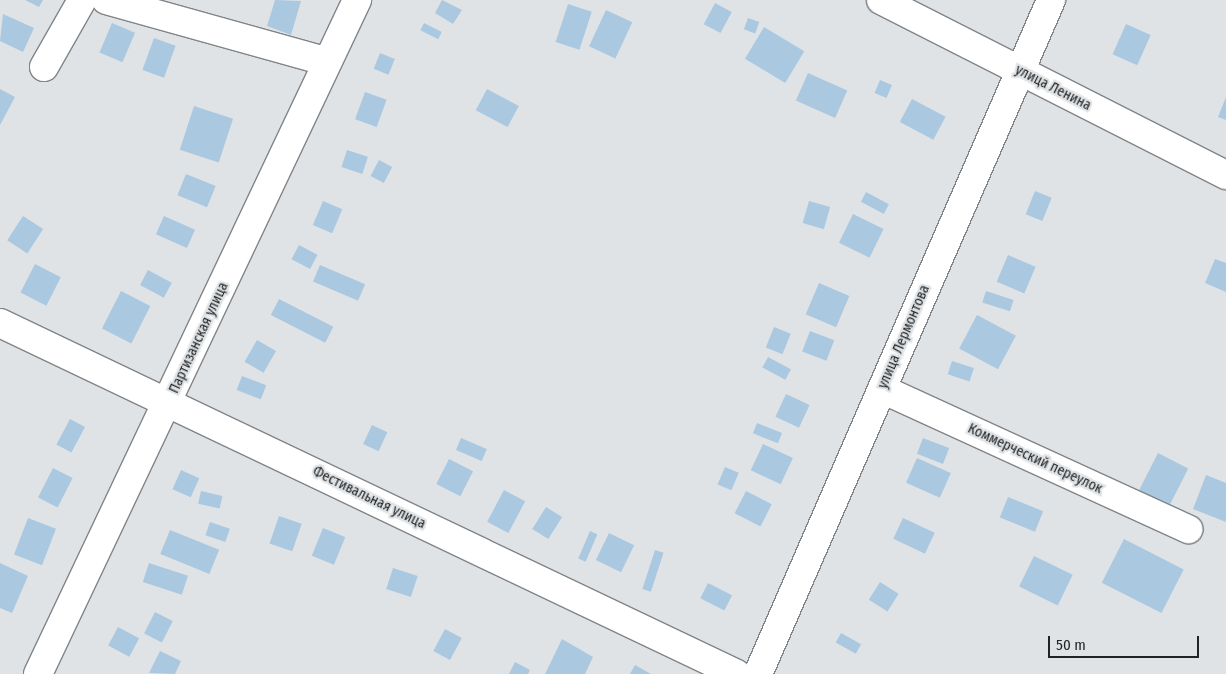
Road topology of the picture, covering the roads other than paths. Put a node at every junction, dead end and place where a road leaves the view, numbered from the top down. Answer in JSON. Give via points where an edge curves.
{"nodes":[{"id":1,"x":82,"y":0,"type":"edge"},
{"id":2,"x":106,"y":0,"type":"edge"},
{"id":3,"x":357,"y":0,"type":"edge"},
{"id":4,"x":881,"y":0,"type":"edge"},
{"id":5,"x":1051,"y":0,"type":"edge"},
{"id":6,"x":328,"y":62,"type":"junction"},
{"id":7,"x":44,"y":67,"type":"dead end"},
{"id":8,"x":1019,"y":71,"type":"junction"},
{"id":9,"x":1226,"y":175,"type":"edge"},
{"id":10,"x":0,"y":323,"type":"edge"},
{"id":11,"x":882,"y":389,"type":"junction"},
{"id":12,"x":169,"y":402,"type":"junction"},
{"id":13,"x":1188,"y":529,"type":"dead end"},
{"id":14,"x":38,"y":674,"type":"edge"},
{"id":15,"x":737,"y":674,"type":"edge"},
{"id":16,"x":758,"y":674,"type":"edge"}],
"edges":[{"from":1,"to":7,"type":"street"},
{"from":2,"to":6,"type":"street"},
{"from":3,"to":6,"type":"street","name":"Партизанская улица"},
{"from":4,"to":8,"type":"street","name":"улица Ленина"},
{"from":5,"to":8,"type":"street","name":"улица Лермонтова"},
{"from":6,"to":12,"type":"street","name":"Партизанская улица"},
{"from":8,"to":9,"type":"street","name":"улица Ленина"},
{"from":8,"to":11,"type":"street","name":"улица Лермонтова"},
{"from":10,"to":12,"type":"street","name":"Фестивальная улица"},
{"from":11,"to":13,"type":"street","name":"Коммерческий переулок"},
{"from":11,"to":16,"type":"street","name":"улица Лермонтова"},
{"from":12,"to":14,"type":"street","name":"Партизанская улица"},
{"from":12,"to":15,"type":"street","name":"Фестивальная улица"}]}
